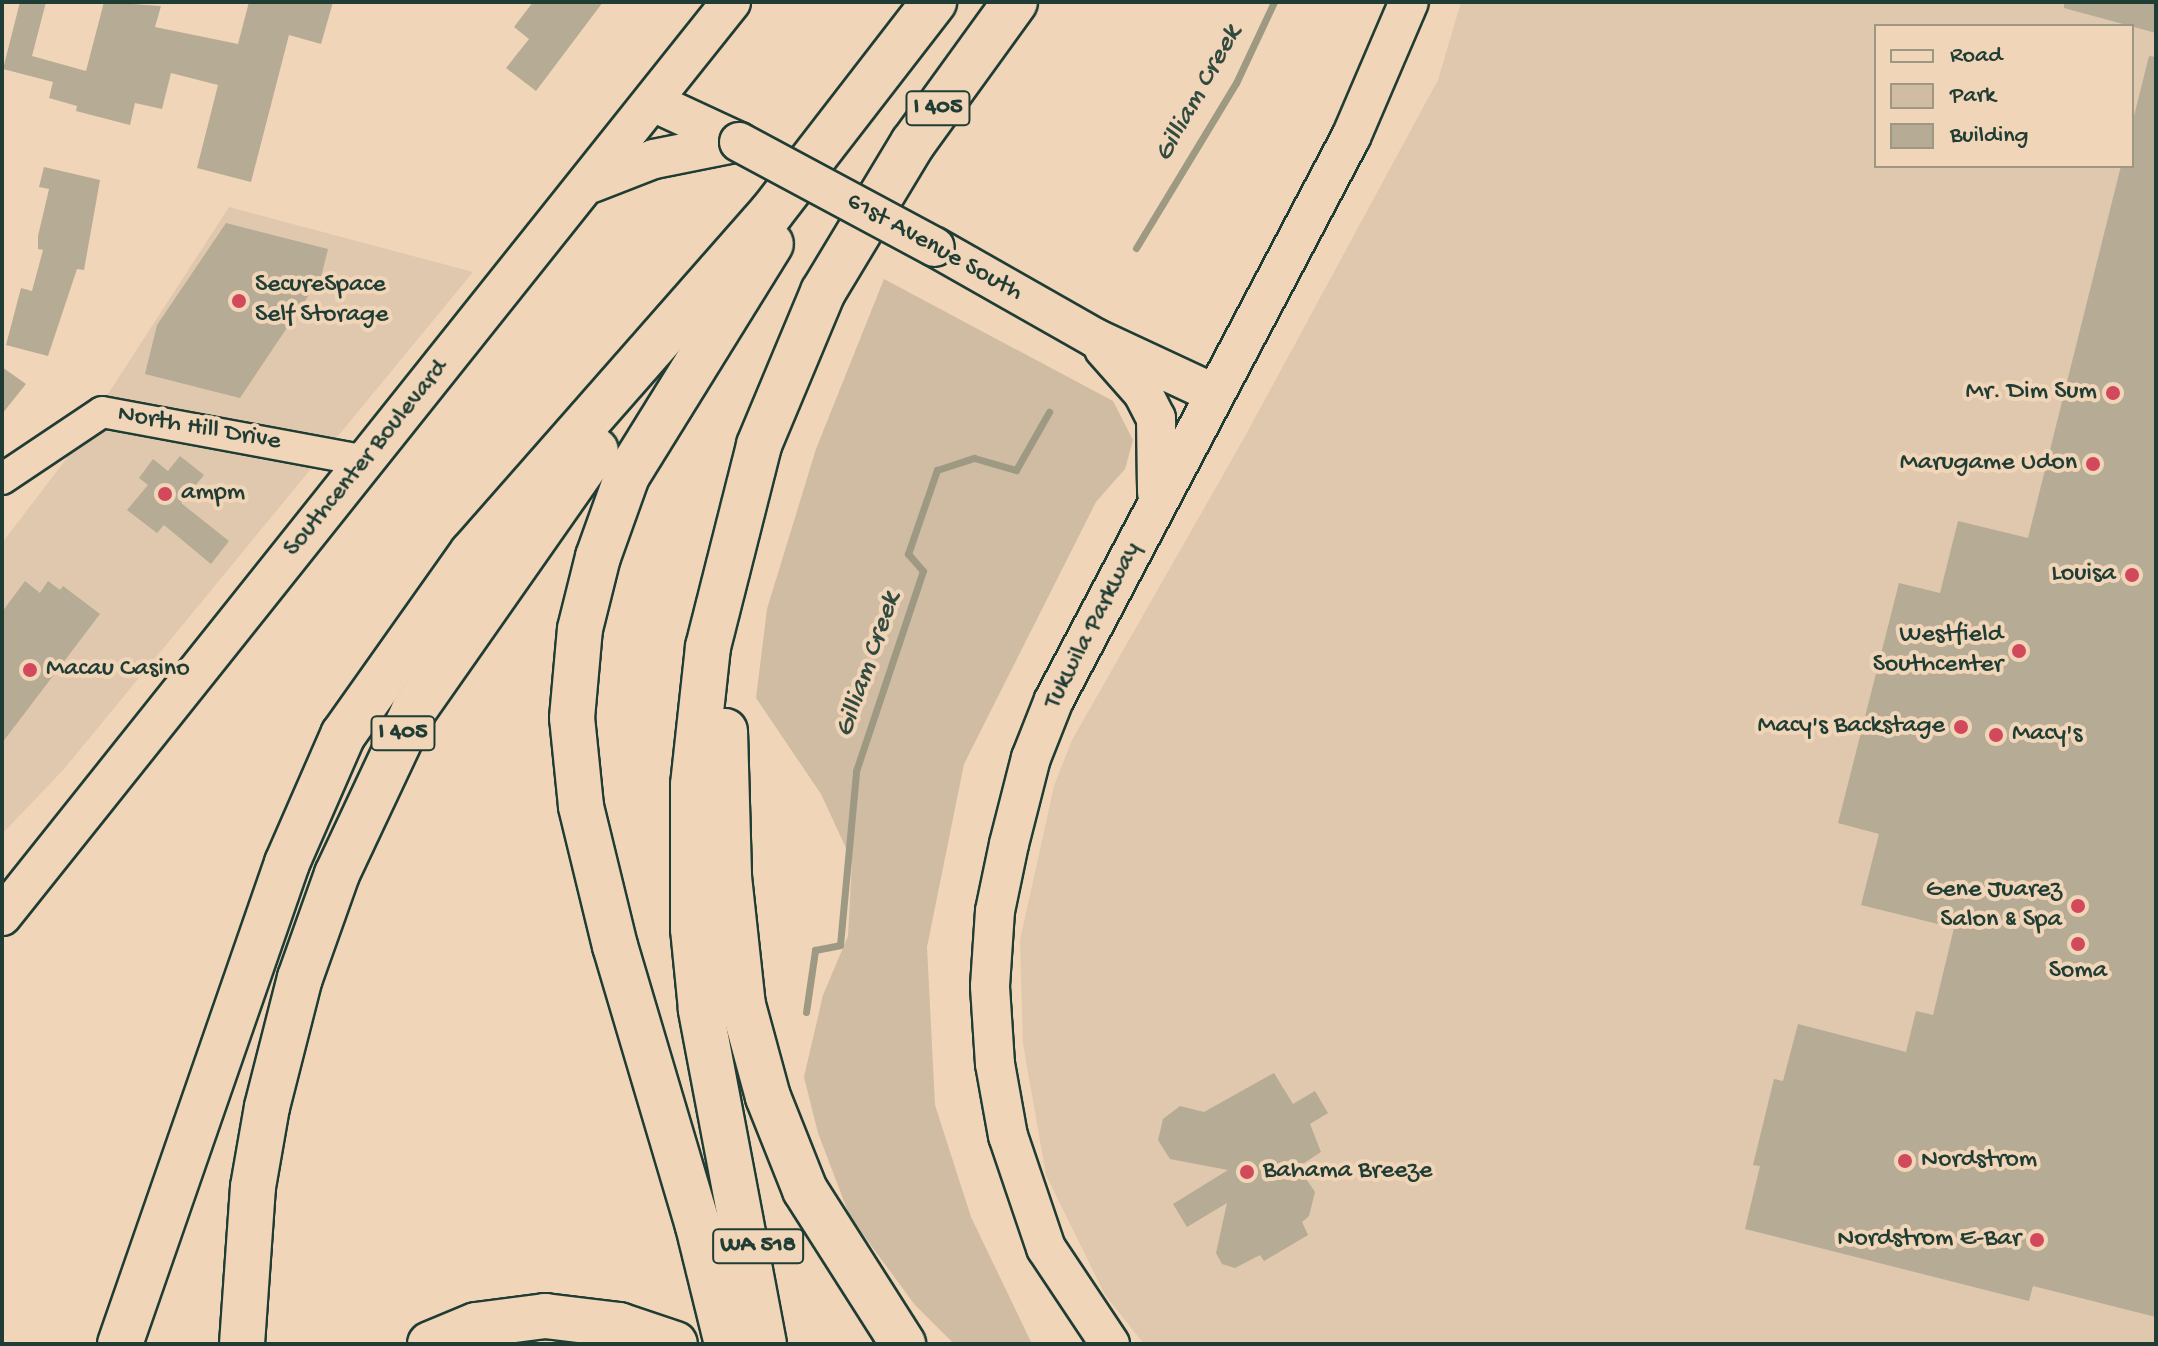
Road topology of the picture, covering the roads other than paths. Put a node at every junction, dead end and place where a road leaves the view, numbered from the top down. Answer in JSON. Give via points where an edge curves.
{"nodes":[{"id":1,"x":731,"y":2,"type":"edge"},
{"id":2,"x":934,"y":2,"type":"edge"},
{"id":3,"x":1015,"y":2,"type":"edge"},
{"id":4,"x":1409,"y":2,"type":"edge"},
{"id":5,"x":653,"y":102,"type":"junction"},
{"id":6,"x":847,"y":119,"type":"junction"},
{"id":7,"x":739,"y":142,"type":"junction"},
{"id":8,"x":588,"y":184,"type":"junction"},
{"id":9,"x":771,"y":213,"type":"junction"},
{"id":10,"x":866,"y":217,"type":"junction"},
{"id":11,"x":1095,"y":338,"type":"junction"},
{"id":12,"x":1215,"y":394,"type":"junction"},
{"id":13,"x":367,"y":461,"type":"junction"},
{"id":14,"x":2,"y":479,"type":"edge"},
{"id":15,"x":1156,"y":506,"type":"junction"},
{"id":16,"x":2,"y":916,"type":"edge"},
{"id":17,"x":203,"y":1097,"type":"junction"},
{"id":18,"x":726,"y":1147,"type":"junction"},
{"id":19,"x":90,"y":1344,"type":"edge"},
{"id":20,"x":120,"y":1344,"type":"edge"},
{"id":21,"x":242,"y":1344,"type":"edge"},
{"id":22,"x":430,"y":1344,"type":"edge"},
{"id":23,"x":675,"y":1344,"type":"edge"},
{"id":24,"x":727,"y":1344,"type":"edge"},
{"id":25,"x":764,"y":1344,"type":"edge"},
{"id":26,"x":792,"y":1344,"type":"edge"},
{"id":27,"x":903,"y":1344,"type":"edge"},
{"id":28,"x":1110,"y":1344,"type":"edge"}],
"edges":[{"from":1,"to":5,"type":"main road","name":"Southcenter Boulevard"},
{"from":2,"to":6,"type":"highway","number":"I 405"},
{"from":3,"to":10,"type":"highway","number":"I 405"},
{"from":4,"to":12,"type":"main road","name":"Tukwila Parkway","via":[[1351,137]]},
{"from":5,"to":7,"type":"main road","name":"61st Avenue South"},
{"from":5,"to":8,"type":"main road","name":"Southcenter Boulevard"},
{"from":6,"to":9,"type":"highway","number":"I 405"},
{"from":6,"to":24,"type":"highway","via":[[627,476],[580,629],[572,718],[581,806]]},
{"from":7,"to":8,"type":"main road","via":[[654,159]]},
{"from":7,"to":11,"type":"main road","name":"61st Avenue South","bridge":true},
{"from":8,"to":13,"type":"main road","name":"Southcenter Boulevard"},
{"from":9,"to":17,"type":"highway","via":[[472,553],[343,735],[287,863]]},
{"from":9,"to":21,"type":"highway","number":"I 405","via":[[505,574],[414,710],[337,874],[300,978],[267,1107],[253,1187]]},
{"from":10,"to":18,"type":"highway","number":"I 405","via":[[823,292],[759,445],[708,647],[693,785],[693,929],[701,1009]]},
{"from":10,"to":27,"type":"highway","via":[[772,488],[741,612],[722,755],[743,1005],[768,1097],[805,1190]]},
{"from":11,"to":12,"type":"main road","name":"61st Avenue South"},
{"from":11,"to":15,"type":"main road","via":[[1143,393],[1156,418]]},
{"from":12,"to":15,"type":"main road","name":"Tukwila Parkway"},
{"from":13,"to":14,"type":"street","name":"North Hill Drive","via":[[102,412]]},
{"from":13,"to":16,"type":"main road","name":"Southcenter Boulevard"},
{"from":15,"to":28,"type":"main road","name":"Tukwila Parkway","via":[[1048,714],[1031,758],[995,911],[990,986],[995,1064],[1008,1136],[1046,1248]]},
{"from":17,"to":19,"type":"highway"},
{"from":17,"to":20,"type":"highway"},
{"from":18,"to":25,"type":"highway"},
{"from":18,"to":26,"type":"highway","number":"WA 518"},
{"from":22,"to":23,"type":"highway","via":[[476,1325],[545,1316],[619,1325]]}]}
